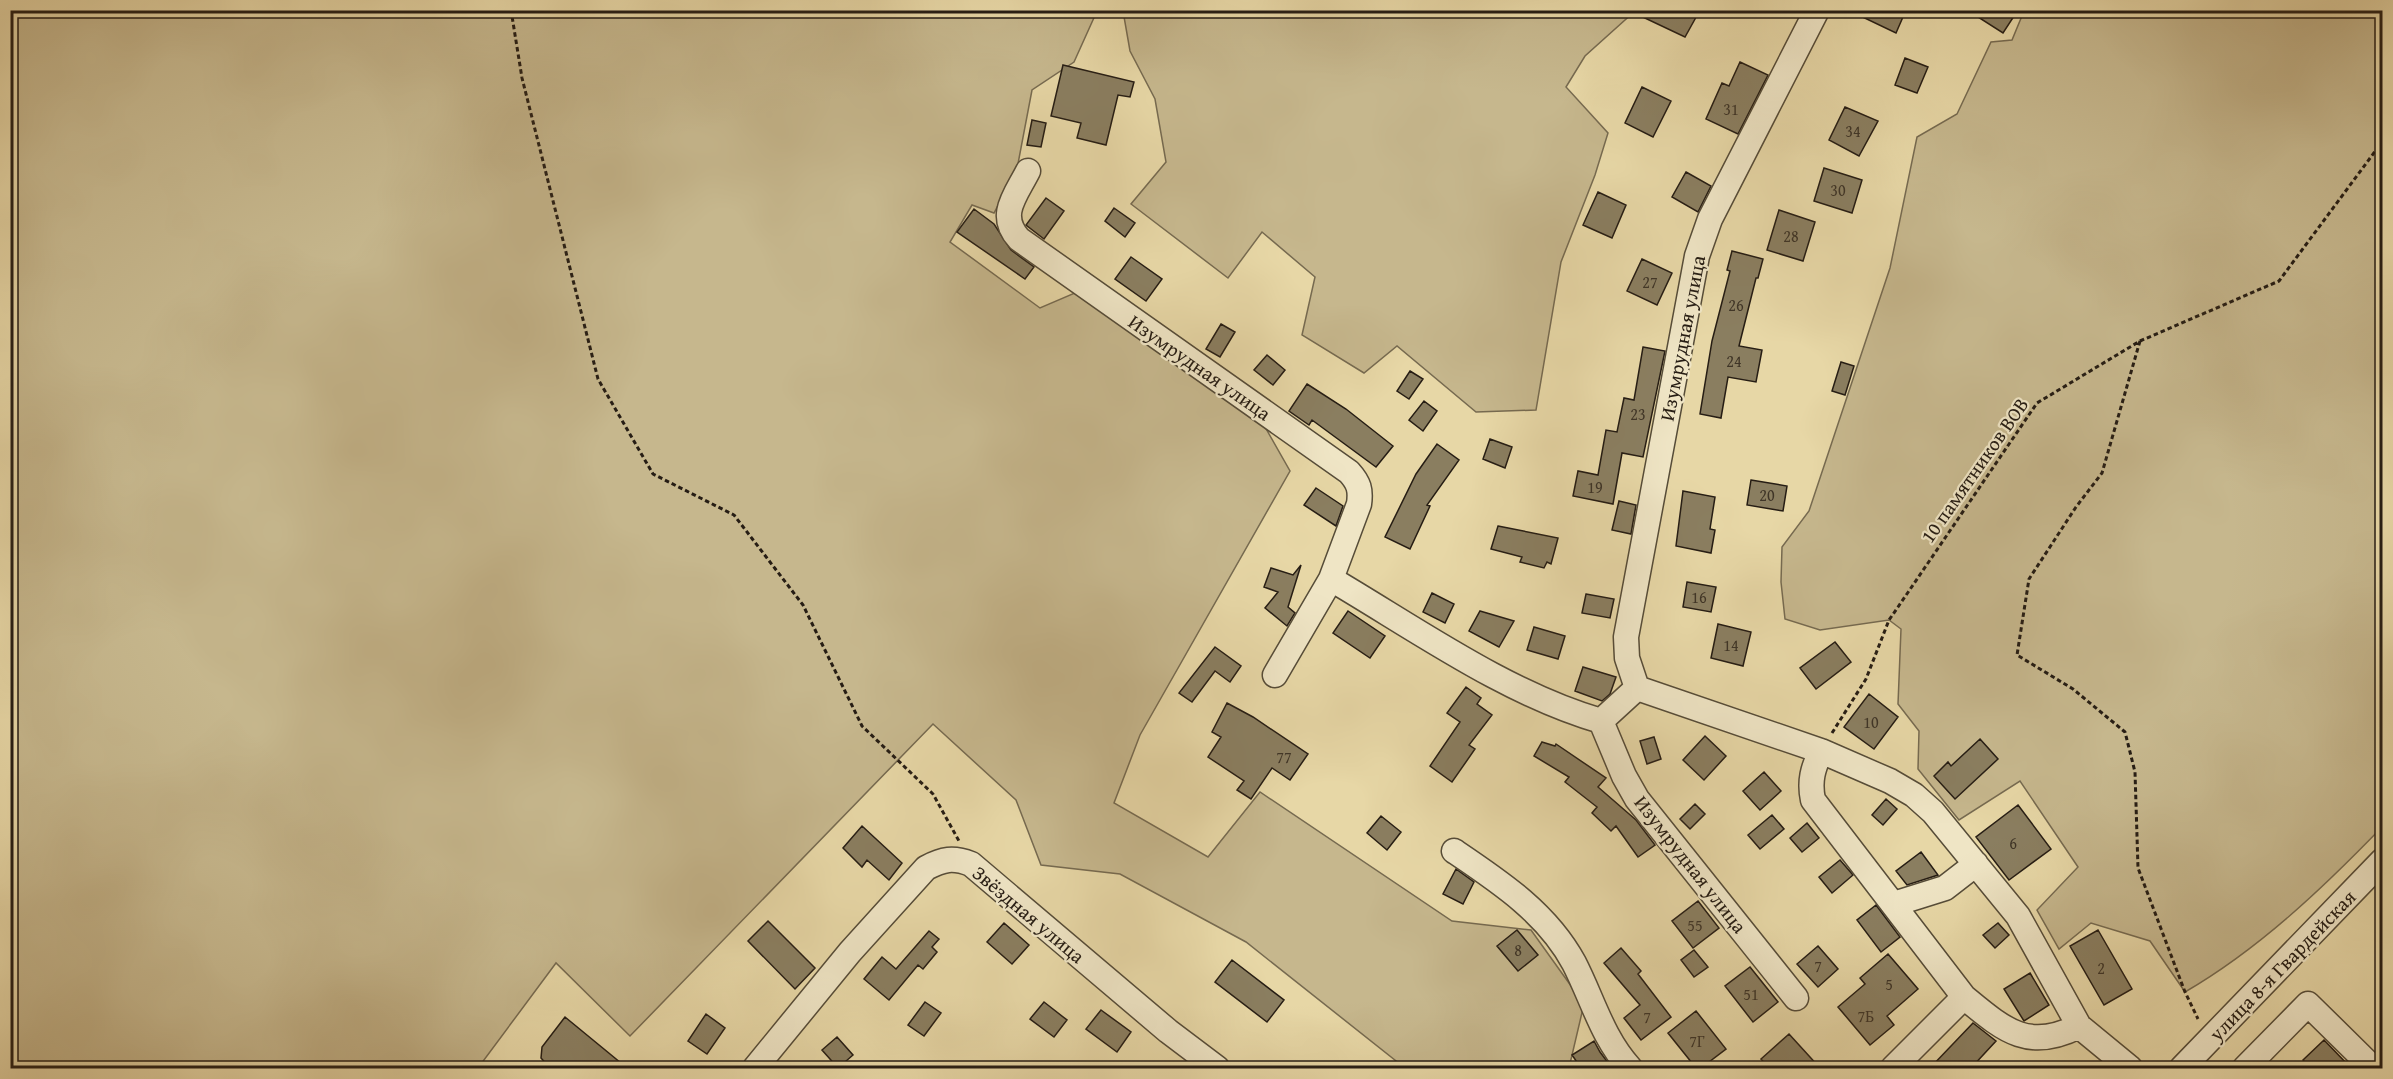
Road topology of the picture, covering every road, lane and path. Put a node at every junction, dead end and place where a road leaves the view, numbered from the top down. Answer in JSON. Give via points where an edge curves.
{"nodes":[{"id":1,"x":511,"y":10,"type":"edge"},
{"id":2,"x":1817,"y":10,"type":"edge"},
{"id":3,"x":2382,"y":142,"type":"edge"},
{"id":4,"x":1028,"y":171,"type":"dead end"},
{"id":5,"x":2140,"y":341,"type":"junction"},
{"id":6,"x":1331,"y":579,"type":"junction"},
{"id":7,"x":1275,"y":675,"type":"dead end"},
{"id":8,"x":1637,"y":688,"type":"junction"},
{"id":9,"x":1601,"y":721,"type":"junction"},
{"id":10,"x":1821,"y":750,"type":"junction"},
{"id":11,"x":1454,"y":851,"type":"dead end"},
{"id":12,"x":2382,"y":861,"type":"edge"},
{"id":13,"x":971,"y":864,"type":"junction"},
{"id":14,"x":1976,"y":864,"type":"junction"},
{"id":15,"x":1894,"y":904,"type":"junction"},
{"id":16,"x":1964,"y":997,"type":"junction"},
{"id":17,"x":1796,"y":998,"type":"dead end"},
{"id":18,"x":2198,"y":1018,"type":"dead end"},
{"id":19,"x":2079,"y":1026,"type":"junction"},
{"id":20,"x":755,"y":1068,"type":"edge"},
{"id":21,"x":1218,"y":1068,"type":"edge"},
{"id":22,"x":1630,"y":1068,"type":"edge"},
{"id":23,"x":1893,"y":1068,"type":"edge"},
{"id":24,"x":2130,"y":1068,"type":"edge"},
{"id":25,"x":2181,"y":1068,"type":"edge"},
{"id":26,"x":2245,"y":1068,"type":"edge"},
{"id":27,"x":2373,"y":1068,"type":"edge"}],
"edges":[{"from":1,"to":13,"type":"path","via":[[522,78],[598,378],[653,474],[734,515],[796,596],[862,726],[933,794]]},
{"from":2,"to":8,"type":"street","name":"Изумрудная улица","via":[[1710,219],[1696,256],[1626,637],[1627,658]]},
{"from":3,"to":5,"type":"path","name":"10 памятников ВОВ","via":[[2279,281]]},
{"from":4,"to":6,"type":"street","name":"Изумрудная улица","via":[[1007,217],[1010,230],[1019,239],[1357,481],[1361,492],[1359,504]]},
{"from":5,"to":10,"type":"path","name":"10 памятников ВОВ","via":[[2037,403],[1889,620],[1866,680]]},
{"from":5,"to":18,"type":"path","via":[[2102,473],[2029,579],[2017,655],[2073,689],[2125,732],[2135,772],[2138,868]]},
{"from":6,"to":7,"type":"street","name":"Изумрудная улица"},
{"from":6,"to":9,"type":"street","via":[[1525,693]]},
{"from":8,"to":9,"type":"street"},
{"from":8,"to":10,"type":"street"},
{"from":9,"to":17,"type":"street","name":"Изумрудная улица","via":[[1637,799]]},
{"from":10,"to":14,"type":"street","via":[[1914,795]]},
{"from":10,"to":15,"type":"street","via":[[1810,784],[1813,801]]},
{"from":11,"to":22,"type":"street","via":[[1515,893],[1565,950],[1614,1051]]},
{"from":12,"to":25,"type":"street","name":"улица 8-я Гвардейская"},
{"from":13,"to":20,"type":"street","name":"Звёздная улица","via":[[957,859],[941,860],[926,868],[850,952]]},
{"from":13,"to":21,"type":"street","name":"Звёздная улица"},
{"from":14,"to":15,"type":"street","via":[[1945,888]]},
{"from":14,"to":19,"type":"street","via":[[2030,933]]},
{"from":15,"to":16,"type":"street"},
{"from":16,"to":19,"type":"street","via":[[2014,1033],[2040,1040]]},
{"from":16,"to":23,"type":"street"},
{"from":19,"to":24,"type":"street"},
{"from":26,"to":27,"type":"street","via":[[2308,1004]]}]}
